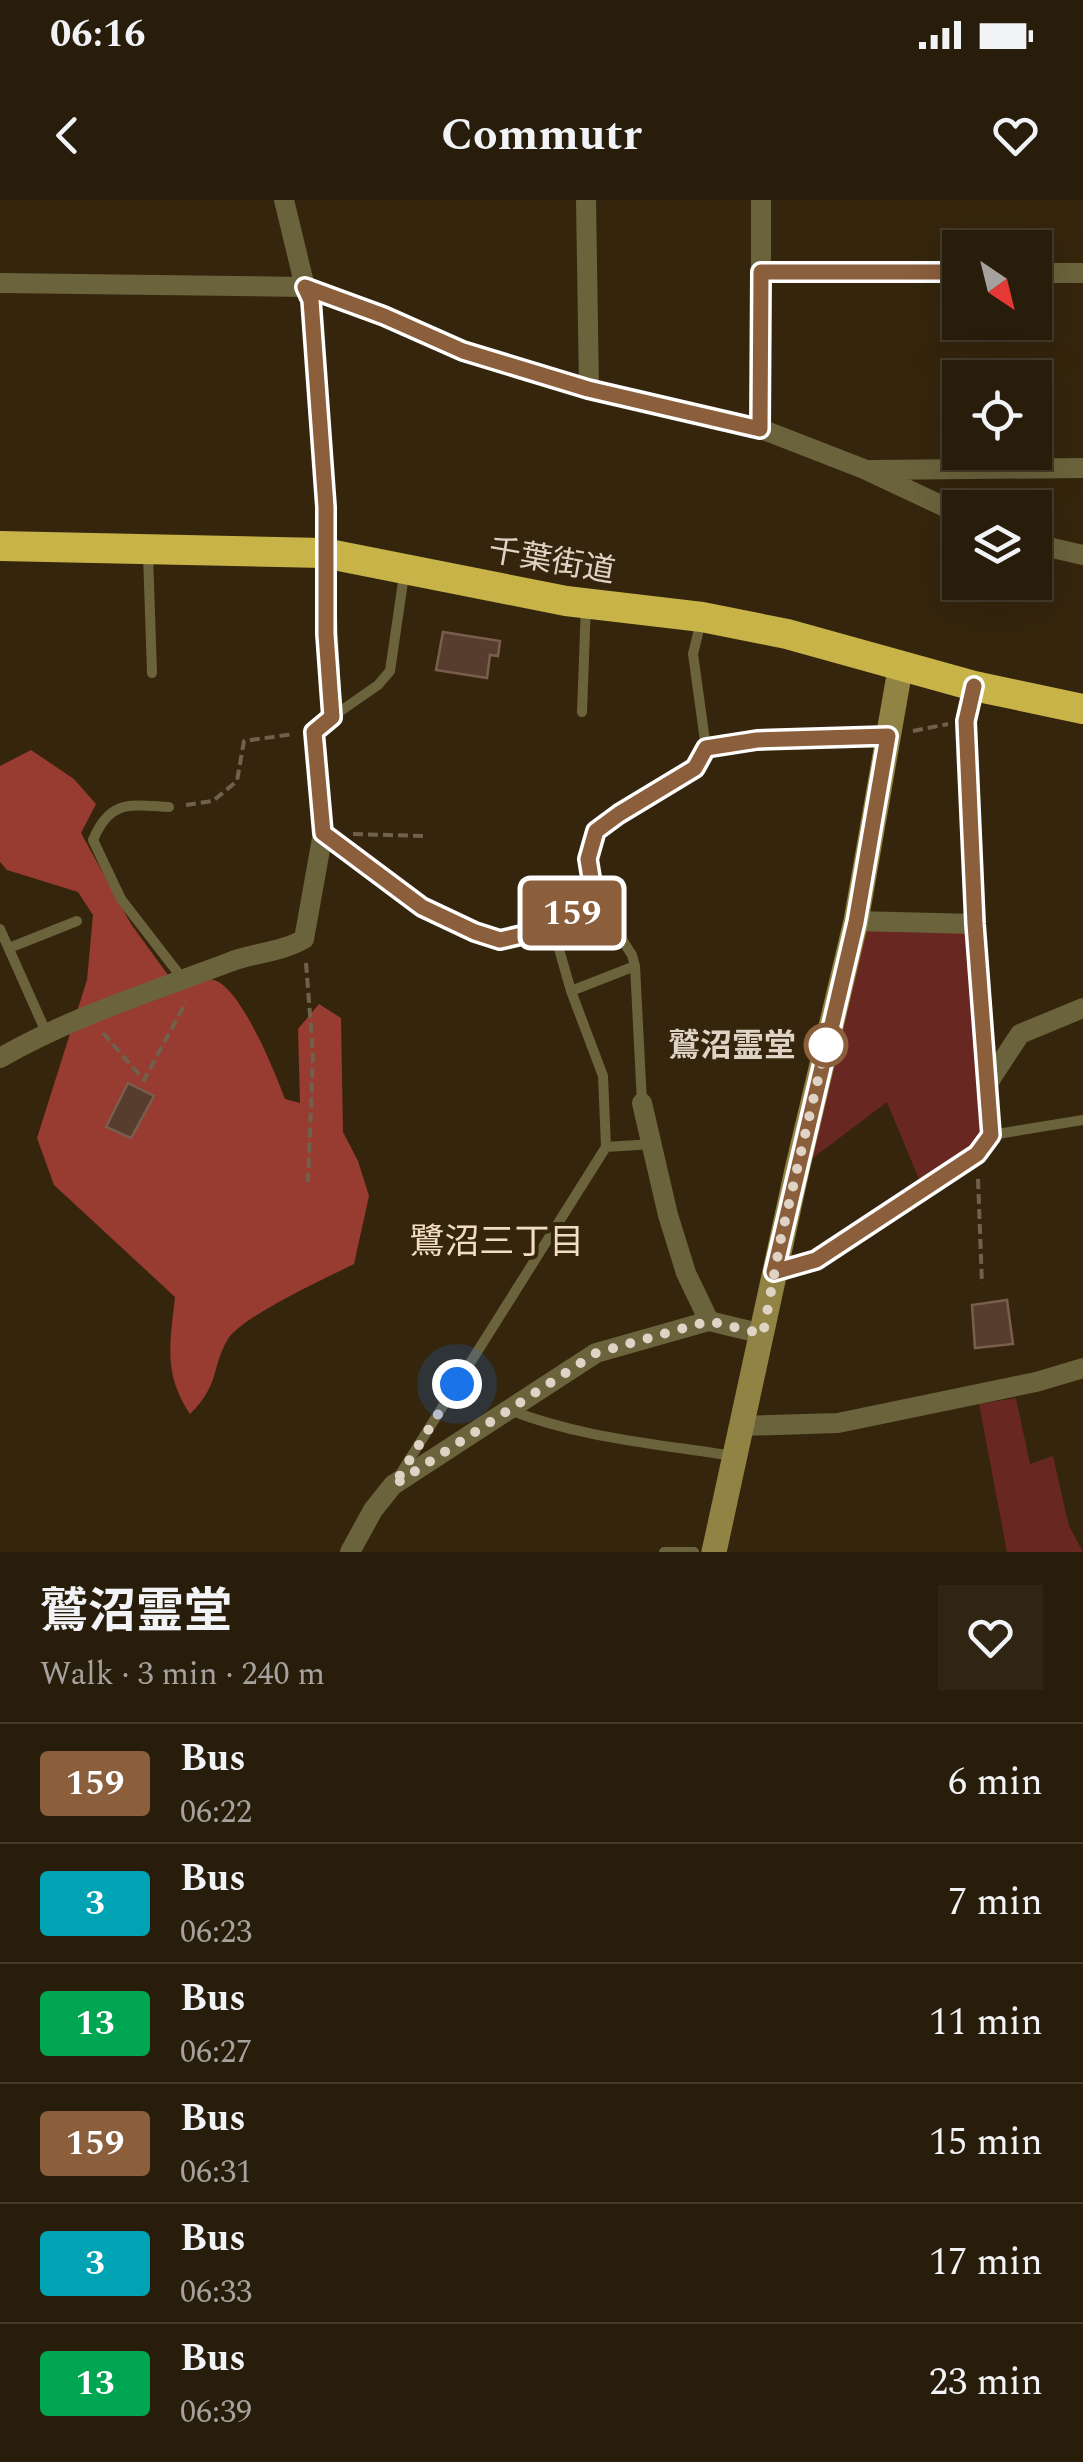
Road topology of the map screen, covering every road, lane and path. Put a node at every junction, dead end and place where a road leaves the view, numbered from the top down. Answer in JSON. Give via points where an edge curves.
{"nodes":[{"id":1,"x":284,"y":200,"type":"edge"},
{"id":2,"x":586,"y":200,"type":"edge"},
{"id":3,"x":761,"y":200,"type":"edge"},
{"id":4,"x":761,"y":272,"type":"junction"},
{"id":5,"x":942,"y":272,"type":"edge"},
{"id":6,"x":1052,"y":273,"type":"edge"},
{"id":7,"x":1083,"y":273,"type":"edge"},
{"id":8,"x":0,"y":284,"type":"edge"},
{"id":9,"x":305,"y":287,"type":"junction"},
{"id":10,"x":588,"y":389,"type":"junction"},
{"id":11,"x":760,"y":429,"type":"junction"},
{"id":12,"x":1083,"y":468,"type":"edge"},
{"id":13,"x":864,"y":470,"type":"junction"},
{"id":14,"x":942,"y":506,"type":"edge"},
{"id":15,"x":0,"y":546,"type":"edge"},
{"id":16,"x":1052,"y":548,"type":"edge"},
{"id":17,"x":148,"y":550,"type":"junction"},
{"id":18,"x":324,"y":553,"type":"junction"},
{"id":19,"x":1083,"y":555,"type":"edge"},
{"id":20,"x":404,"y":569,"type":"junction"},
{"id":21,"x":586,"y":604,"type":"junction"},
{"id":22,"x":702,"y":617,"type":"junction"},
{"id":23,"x":901,"y":664,"type":"junction"},
{"id":24,"x":152,"y":673,"type":"dead end"},
{"id":25,"x":974,"y":686,"type":"junction"},
{"id":26,"x":1083,"y":709,"type":"edge"},
{"id":27,"x":582,"y":712,"type":"dead end"},
{"id":28,"x":332,"y":717,"type":"junction"},
{"id":29,"x":966,"y":721,"type":"junction"},
{"id":30,"x":314,"y":732,"type":"junction"},
{"id":31,"x":888,"y":736,"type":"junction"},
{"id":32,"x":706,"y":748,"type":"junction"},
{"id":33,"x":169,"y":808,"type":"joint"},
{"id":34,"x":323,"y":833,"type":"junction"},
{"id":35,"x":424,"y":836,"type":"dead end"},
{"id":36,"x":594,"y":896,"type":"junction"},
{"id":37,"x":77,"y":921,"type":"dead end"},
{"id":38,"x":856,"y":922,"type":"junction"},
{"id":39,"x":975,"y":924,"type":"junction"},
{"id":40,"x":552,"y":928,"type":"junction"},
{"id":41,"x":0,"y":930,"type":"edge"},
{"id":42,"x":304,"y":939,"type":"junction"},
{"id":43,"x":9,"y":948,"type":"junction"},
{"id":44,"x":635,"y":966,"type":"junction"},
{"id":45,"x":182,"y":978,"type":"junction"},
{"id":46,"x":571,"y":990,"type":"junction"},
{"id":47,"x":188,"y":1000,"type":"dead end"},
{"id":48,"x":1083,"y":1008,"type":"edge"},
{"id":49,"x":86,"y":1014,"type":"junction"},
{"id":50,"x":46,"y":1032,"type":"junction"},
{"id":51,"x":0,"y":1058,"type":"edge"},
{"id":52,"x":988,"y":1083,"type":"junction"},
{"id":53,"x":642,"y":1103,"type":"joint"},
{"id":54,"x":1083,"y":1120,"type":"edge"},
{"id":55,"x":991,"y":1135,"type":"junction"},
{"id":56,"x":653,"y":1144,"type":"junction"},
{"id":57,"x":606,"y":1146,"type":"junction"},
{"id":58,"x":977,"y":1154,"type":"junction"},
{"id":59,"x":308,"y":1182,"type":"dead end"},
{"id":60,"x":774,"y":1272,"type":"junction"},
{"id":61,"x":982,"y":1284,"type":"dead end"},
{"id":62,"x":709,"y":1321,"type":"junction"},
{"id":63,"x":763,"y":1334,"type":"junction"},
{"id":64,"x":1083,"y":1368,"type":"edge"},
{"id":65,"x":510,"y":1410,"type":"junction"},
{"id":66,"x":742,"y":1426,"type":"junction"},
{"id":67,"x":734,"y":1456,"type":"junction"},
{"id":68,"x":394,"y":1485,"type":"junction"},
{"id":69,"x":350,"y":1552,"type":"edge"},
{"id":70,"x":664,"y":1552,"type":"edge"},
{"id":71,"x":694,"y":1552,"type":"edge"},
{"id":72,"x":714,"y":1552,"type":"edge"}],
"edges":[{"from":1,"to":9,"type":"street"},
{"from":2,"to":10,"type":"street"},
{"from":3,"to":4,"type":"street"},
{"from":4,"to":5,"type":"street"},
{"from":4,"to":11,"type":"street"},
{"from":6,"to":7,"type":"street"},
{"from":8,"to":9,"type":"street"},
{"from":9,"to":10,"type":"street","via":[[463,351]]},
{"from":9,"to":18,"type":"lane","via":[[317,370]]},
{"from":10,"to":11,"type":"street"},
{"from":11,"to":13,"type":"street"},
{"from":12,"to":13,"type":"street"},
{"from":13,"to":14,"type":"street"},
{"from":15,"to":17,"type":"highway","name":"千葉街道"},
{"from":16,"to":19,"type":"street"},
{"from":17,"to":18,"type":"highway","name":"千葉街道"},
{"from":17,"to":24,"type":"lane"},
{"from":18,"to":20,"type":"highway","name":"千葉街道"},
{"from":18,"to":28,"type":"street"},
{"from":20,"to":21,"type":"highway","name":"千葉街道"},
{"from":20,"to":28,"type":"lane","via":[[390,671]]},
{"from":21,"to":22,"type":"highway","name":"千葉街道"},
{"from":21,"to":27,"type":"lane"},
{"from":22,"to":23,"type":"highway","name":"千葉街道"},
{"from":22,"to":32,"type":"lane","via":[[693,654]]},
{"from":23,"to":25,"type":"highway","name":"千葉街道"},
{"from":23,"to":31,"type":"street"},
{"from":25,"to":26,"type":"highway","name":"千葉街道"},
{"from":25,"to":29,"type":"lane"},
{"from":28,"to":30,"type":"street"},
{"from":29,"to":31,"type":"path"},
{"from":29,"to":39,"type":"lane"},
{"from":30,"to":33,"type":"path","via":[[244,741],[237,781],[213,801]]},
{"from":30,"to":34,"type":"street"},
{"from":31,"to":32,"type":"lane"},
{"from":31,"to":38,"type":"street"},
{"from":32,"to":36,"type":"lane","via":[[695,768],[596,831],[588,859]]},
{"from":33,"to":45,"type":"lane","via":[[125,805],[101,820],[92,840],[121,900]]},
{"from":34,"to":35,"type":"path"},
{"from":34,"to":40,"type":"lane","via":[[422,907],[475,932],[500,940]]},
{"from":34,"to":42,"type":"street"},
{"from":36,"to":40,"type":"lane"},
{"from":36,"to":44,"type":"lane"},
{"from":37,"to":43,"type":"lane"},
{"from":38,"to":39,"type":"street"},
{"from":38,"to":60,"type":"street"},
{"from":39,"to":52,"type":"street"},
{"from":40,"to":46,"type":"lane"},
{"from":41,"to":43,"type":"lane"},
{"from":42,"to":45,"type":"street"},
{"from":42,"to":59,"type":"path","via":[[313,1054]]},
{"from":43,"to":50,"type":"lane"},
{"from":44,"to":46,"type":"lane"},
{"from":44,"to":53,"type":"lane"},
{"from":45,"to":49,"type":"street"},
{"from":46,"to":57,"type":"lane","via":[[603,1076]]},
{"from":47,"to":49,"type":"path","via":[[144,1080]]},
{"from":48,"to":52,"type":"street","via":[[1020,1034]]},
{"from":49,"to":50,"type":"street"},
{"from":50,"to":51,"type":"street"},
{"from":52,"to":55,"type":"street"},
{"from":53,"to":56,"type":"street"},
{"from":54,"to":55,"type":"lane"},
{"from":55,"to":58,"type":"street"},
{"from":56,"to":57,"type":"lane"},
{"from":56,"to":62,"type":"street","via":[[686,1273]]},
{"from":57,"to":68,"type":"lane"},
{"from":58,"to":60,"type":"street","via":[[816,1260]]},
{"from":58,"to":61,"type":"path"},
{"from":60,"to":63,"type":"street"},
{"from":62,"to":63,"type":"street"},
{"from":62,"to":65,"type":"street","via":[[596,1353]]},
{"from":63,"to":66,"type":"street"},
{"from":64,"to":66,"type":"street","via":[[838,1423]]},
{"from":65,"to":67,"type":"lane","via":[[602,1435]]},
{"from":65,"to":68,"type":"street"},
{"from":66,"to":67,"type":"street"},
{"from":67,"to":72,"type":"street"},
{"from":68,"to":69,"type":"street"},
{"from":70,"to":71,"type":"lane"}]}
